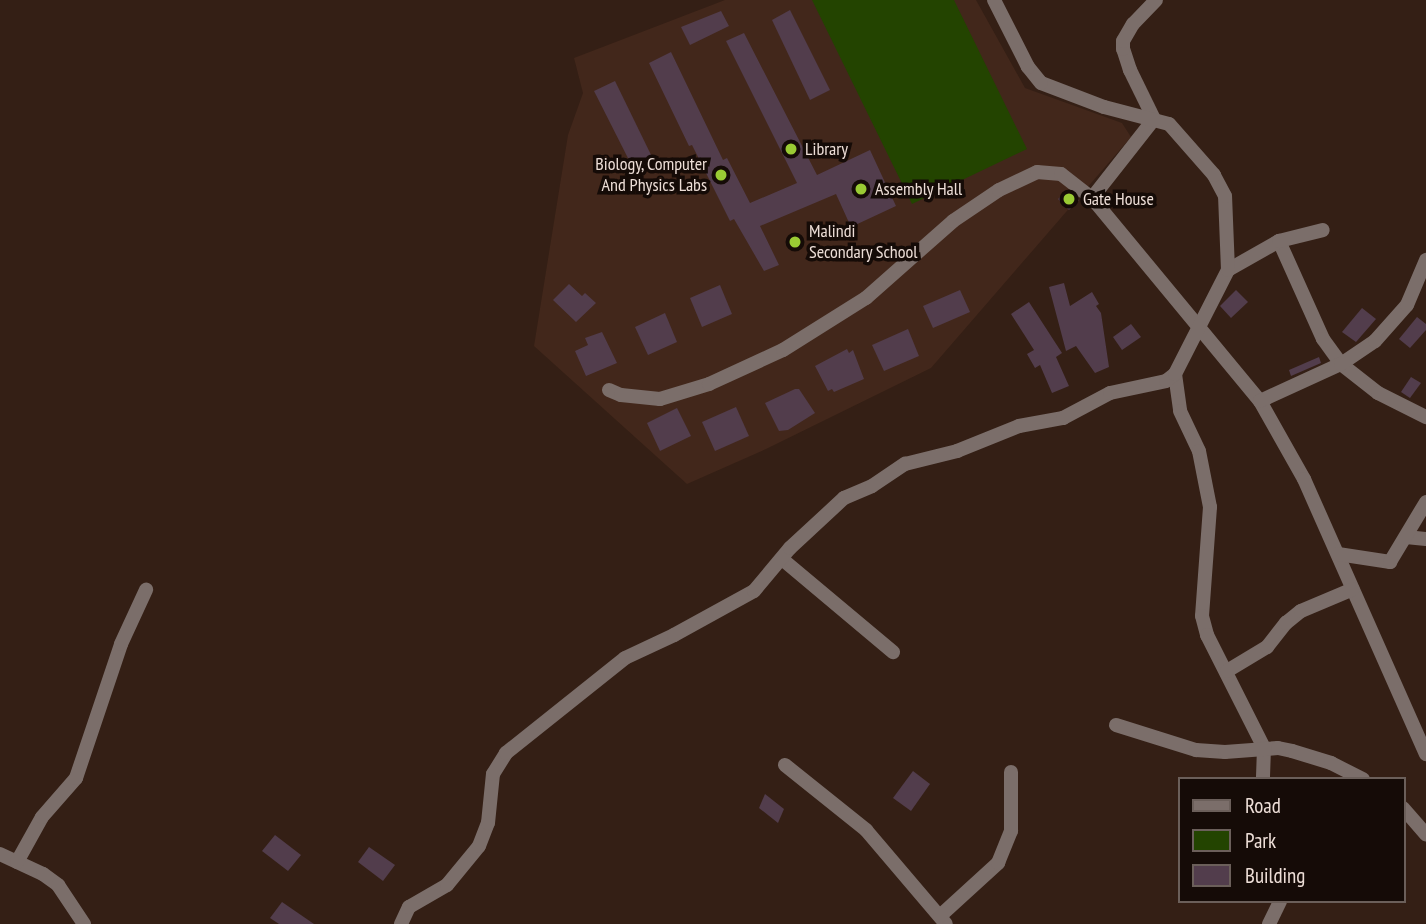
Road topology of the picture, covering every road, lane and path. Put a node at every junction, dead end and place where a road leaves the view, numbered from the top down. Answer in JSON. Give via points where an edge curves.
{"nodes":[{"id":1,"x":995,"y":0,"type":"edge"},
{"id":2,"x":1156,"y":0,"type":"edge"},
{"id":3,"x":1154,"y":119,"type":"junction"},
{"id":4,"x":1092,"y":198,"type":"junction"},
{"id":5,"x":1322,"y":230,"type":"dead end"},
{"id":6,"x":1279,"y":241,"type":"junction"},
{"id":7,"x":1426,"y":260,"type":"edge"},
{"id":8,"x":1228,"y":270,"type":"junction"},
{"id":9,"x":1198,"y":327,"type":"junction"},
{"id":10,"x":1341,"y":363,"type":"junction"},
{"id":11,"x":1175,"y":374,"type":"junction"},
{"id":12,"x":609,"y":390,"type":"dead end"},
{"id":13,"x":1260,"y":401,"type":"junction"},
{"id":14,"x":1426,"y":417,"type":"edge"},
{"id":15,"x":1426,"y":502,"type":"edge"},
{"id":16,"x":1406,"y":537,"type":"junction"},
{"id":17,"x":1426,"y":539,"type":"edge"},
{"id":18,"x":1338,"y":554,"type":"junction"},
{"id":19,"x":782,"y":559,"type":"junction"},
{"id":20,"x":1353,"y":589,"type":"junction"},
{"id":21,"x":146,"y":590,"type":"dead end"},
{"id":22,"x":893,"y":652,"type":"dead end"},
{"id":23,"x":1227,"y":671,"type":"junction"},
{"id":24,"x":1116,"y":725,"type":"dead end"},
{"id":25,"x":1264,"y":748,"type":"junction"},
{"id":26,"x":1426,"y":754,"type":"edge"},
{"id":27,"x":785,"y":765,"type":"dead end"},
{"id":28,"x":1011,"y":772,"type":"dead end"},
{"id":29,"x":1263,"y":777,"type":"edge"},
{"id":30,"x":1358,"y":777,"type":"edge"},
{"id":31,"x":1405,"y":810,"type":"edge"},
{"id":32,"x":1426,"y":834,"type":"edge"},
{"id":33,"x":0,"y":855,"type":"edge"},
{"id":34,"x":17,"y":862,"type":"junction"},
{"id":35,"x":1279,"y":903,"type":"edge"},
{"id":36,"x":943,"y":920,"type":"edge"},
{"id":37,"x":84,"y":924,"type":"edge"},
{"id":38,"x":401,"y":924,"type":"edge"},
{"id":39,"x":1269,"y":924,"type":"edge"}],
"edges":[{"from":1,"to":3,"type":"street","via":[[1028,67],[1041,83],[1104,107]]},
{"from":2,"to":3,"type":"street","via":[[1133,24],[1123,50]]},
{"from":3,"to":4,"type":"street"},
{"from":3,"to":8,"type":"street","via":[[1181,135],[1225,196]]},
{"from":4,"to":9,"type":"street"},
{"from":4,"to":12,"type":"street","via":[[1054,172],[1017,179],[953,221],[866,298],[783,350],[709,384],[660,400]]},
{"from":5,"to":6,"type":"street"},
{"from":6,"to":8,"type":"street"},
{"from":6,"to":10,"type":"street","via":[[1323,339]]},
{"from":7,"to":10,"type":"street","via":[[1407,305],[1375,341]]},
{"from":8,"to":9,"type":"street"},
{"from":9,"to":11,"type":"street"},
{"from":9,"to":13,"type":"street"},
{"from":10,"to":13,"type":"street"},
{"from":10,"to":14,"type":"street","via":[[1378,393]]},
{"from":11,"to":19,"type":"street","via":[[1166,381],[1110,393],[1063,418],[1018,426],[957,451],[900,466],[831,508]]},
{"from":11,"to":23,"type":"street","via":[[1180,411],[1199,451],[1210,507],[1202,616]]},
{"from":13,"to":18,"type":"street"},
{"from":15,"to":16,"type":"street"},
{"from":16,"to":17,"type":"street"},
{"from":16,"to":18,"type":"street","via":[[1388,563]]},
{"from":18,"to":20,"type":"street"},
{"from":19,"to":22,"type":"street"},
{"from":19,"to":38,"type":"street","via":[[745,598],[625,658],[506,753],[493,774],[488,823],[479,846],[447,885],[409,907]]},
{"from":20,"to":23,"type":"street","via":[[1290,618],[1267,647]]},
{"from":20,"to":26,"type":"street"},
{"from":21,"to":34,"type":"street","via":[[121,644],[76,778],[42,817]]},
{"from":23,"to":25,"type":"street"},
{"from":24,"to":25,"type":"street","via":[[1196,750]]},
{"from":25,"to":29,"type":"street"},
{"from":25,"to":30,"type":"street","via":[[1310,756]]},
{"from":27,"to":36,"type":"street","via":[[866,830]]},
{"from":28,"to":36,"type":"street","via":[[1011,831],[998,863]]},
{"from":31,"to":32,"type":"street"},
{"from":33,"to":34,"type":"street"},
{"from":34,"to":37,"type":"street","via":[[58,885]]},
{"from":35,"to":39,"type":"street"}]}
